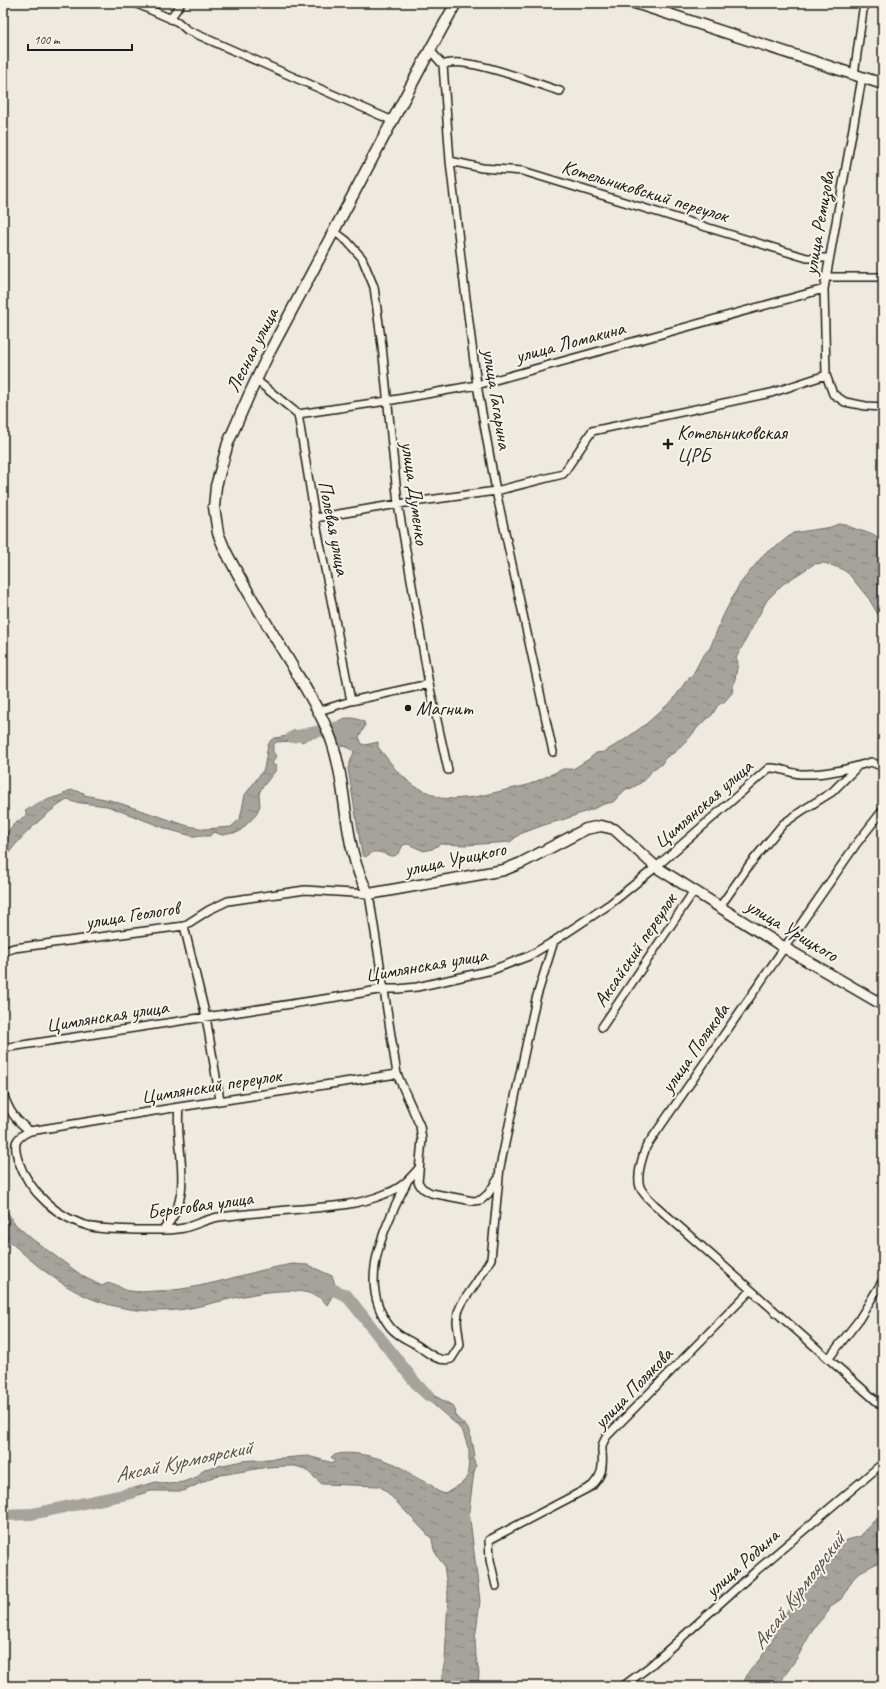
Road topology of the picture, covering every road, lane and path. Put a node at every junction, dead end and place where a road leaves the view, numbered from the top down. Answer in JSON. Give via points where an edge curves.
{"nodes":[{"id":1,"x":136,"y":3,"type":"edge"},
{"id":2,"x":181,"y":3,"type":"edge"},
{"id":3,"x":456,"y":3,"type":"edge"},
{"id":4,"x":635,"y":3,"type":"edge"},
{"id":5,"x":864,"y":3,"type":"edge"},
{"id":6,"x":170,"y":18,"type":"junction"},
{"id":7,"x":430,"y":50,"type":"junction"},
{"id":8,"x":443,"y":65,"type":"junction"},
{"id":9,"x":858,"y":76,"type":"junction"},
{"id":10,"x":883,"y":84,"type":"edge"},
{"id":11,"x":560,"y":91,"type":"dead end"},
{"id":12,"x":393,"y":121,"type":"junction"},
{"id":13,"x":450,"y":161,"type":"junction"},
{"id":14,"x":335,"y":232,"type":"junction"},
{"id":15,"x":829,"y":258,"type":"junction"},
{"id":16,"x":825,"y":277,"type":"junction"},
{"id":17,"x":883,"y":277,"type":"edge"},
{"id":18,"x":824,"y":289,"type":"junction"},
{"id":19,"x":826,"y":375,"type":"junction"},
{"id":20,"x":256,"y":380,"type":"junction"},
{"id":21,"x":478,"y":385,"type":"junction"},
{"id":22,"x":387,"y":401,"type":"junction"},
{"id":23,"x":883,"y":407,"type":"edge"},
{"id":24,"x":298,"y":414,"type":"junction"},
{"id":25,"x":496,"y":491,"type":"junction"},
{"id":26,"x":398,"y":504,"type":"junction"},
{"id":27,"x":315,"y":518,"type":"junction"},
{"id":28,"x":429,"y":684,"type":"junction"},
{"id":29,"x":351,"y":701,"type":"junction"},
{"id":30,"x":319,"y":711,"type":"junction"},
{"id":31,"x":553,"y":752,"type":"dead end"},
{"id":32,"x":883,"y":767,"type":"edge"},
{"id":33,"x":856,"y":768,"type":"junction"},
{"id":34,"x":448,"y":770,"type":"dead end"},
{"id":35,"x":883,"y":810,"type":"edge"},
{"id":36,"x":656,"y":867,"type":"junction"},
{"id":37,"x":694,"y":891,"type":"junction"},
{"id":38,"x":369,"y":894,"type":"junction"},
{"id":39,"x":719,"y":908,"type":"junction"},
{"id":40,"x":184,"y":926,"type":"junction"},
{"id":41,"x":554,"y":942,"type":"junction"},
{"id":42,"x":785,"y":948,"type":"junction"},
{"id":43,"x":3,"y":952,"type":"edge"},
{"id":44,"x":384,"y":989,"type":"junction"},
{"id":45,"x":883,"y":1004,"type":"edge"},
{"id":46,"x":206,"y":1017,"type":"junction"},
{"id":47,"x":602,"y":1027,"type":"dead end"},
{"id":48,"x":3,"y":1048,"type":"edge"},
{"id":49,"x":397,"y":1074,"type":"junction"},
{"id":50,"x":3,"y":1093,"type":"edge"},
{"id":51,"x":220,"y":1100,"type":"junction"},
{"id":52,"x":179,"y":1107,"type":"junction"},
{"id":53,"x":30,"y":1131,"type":"junction"},
{"id":54,"x":419,"y":1168,"type":"junction"},
{"id":55,"x":498,"y":1179,"type":"junction"},
{"id":56,"x":408,"y":1181,"type":"junction"},
{"id":57,"x":163,"y":1230,"type":"junction"},
{"id":58,"x":883,"y":1280,"type":"edge"},
{"id":59,"x":750,"y":1291,"type":"junction"},
{"id":60,"x":829,"y":1358,"type":"junction"},
{"id":61,"x":883,"y":1407,"type":"edge"},
{"id":62,"x":883,"y":1463,"type":"edge"},
{"id":63,"x":496,"y":1586,"type":"dead end"},
{"id":64,"x":623,"y":1686,"type":"edge"}],
"edges":[{"from":1,"to":6,"type":"street"},
{"from":2,"to":6,"type":"street"},
{"from":3,"to":7,"type":"street","name":"Лесная улица"},
{"from":4,"to":9,"type":"street"},
{"from":5,"to":9,"type":"street","name":"улица Ремизова"},
{"from":6,"to":12,"type":"street","via":[[187,30]]},
{"from":7,"to":8,"type":"street"},
{"from":7,"to":12,"type":"street","name":"Лесная улица"},
{"from":8,"to":11,"type":"street","via":[[447,62],[456,62],[478,65]]},
{"from":8,"to":13,"type":"street","name":"улица Гагарина"},
{"from":9,"to":10,"type":"street"},
{"from":9,"to":15,"type":"street","name":"улица Ремизова"},
{"from":12,"to":14,"type":"street","name":"Лесная улица"},
{"from":13,"to":15,"type":"street","name":"Котельниковский переулок","via":[[482,168],[523,171],[807,258]]},
{"from":13,"to":21,"type":"street","name":"улица Гагарина"},
{"from":14,"to":20,"type":"street","name":"Лесная улица"},
{"from":14,"to":22,"type":"street","name":"улица Думенко","via":[[362,258],[374,288]]},
{"from":15,"to":16,"type":"street","name":"улица Ремизова"},
{"from":16,"to":17,"type":"street"},
{"from":16,"to":18,"type":"street","name":"улица Ремизова"},
{"from":18,"to":19,"type":"street","name":"улица Ремизова"},
{"from":18,"to":21,"type":"street","name":"улица Ломакина"},
{"from":19,"to":23,"type":"street","name":"улица Ремизова","via":[[833,394],[845,402]]},
{"from":19,"to":25,"type":"street","via":[[771,393],[592,431],[563,474]]},
{"from":20,"to":24,"type":"street"},
{"from":20,"to":30,"type":"street","name":"Лесная улица","via":[[228,443],[215,496],[215,519],[222,543],[232,563]]},
{"from":21,"to":22,"type":"street","name":"улица Ломакина"},
{"from":21,"to":25,"type":"street","name":"улица Гагарина"},
{"from":22,"to":24,"type":"street","name":"улица Ломакина"},
{"from":22,"to":26,"type":"street","name":"улица Думенко"},
{"from":24,"to":27,"type":"street","name":"Полевая улица"},
{"from":25,"to":26,"type":"street"},
{"from":25,"to":31,"type":"street","name":"улица Гагарина"},
{"from":26,"to":27,"type":"street"},
{"from":26,"to":28,"type":"street","name":"улица Думенко"},
{"from":27,"to":29,"type":"street","name":"Полевая улица"},
{"from":28,"to":29,"type":"street"},
{"from":28,"to":34,"type":"street","name":"улица Думенко"},
{"from":29,"to":30,"type":"street"},
{"from":30,"to":38,"type":"street","name":"Лесная улица","via":[[331,740],[342,784],[353,858],[361,881]]},
{"from":32,"to":33,"type":"street","name":"Цимлянская улица","via":[[872,762]]},
{"from":33,"to":36,"type":"street","name":"Цимлянская улица","via":[[824,774],[798,774],[769,768]]},
{"from":33,"to":39,"type":"street","via":[[832,792],[783,824],[750,864]]},
{"from":35,"to":42,"type":"street","name":"улица Полякова","via":[[857,843]]},
{"from":36,"to":37,"type":"street","name":"улица Урицкого"},
{"from":36,"to":38,"type":"street","name":"улица Урицкого","via":[[614,829],[595,826],[504,870]]},
{"from":36,"to":41,"type":"street","name":"Цимлянская улица","via":[[610,904]]},
{"from":37,"to":39,"type":"street","name":"улица Урицкого"},
{"from":37,"to":47,"type":"street","name":"Аксайский переулок"},
{"from":38,"to":40,"type":"street","name":"улица Геологов","via":[[305,890],[228,901]]},
{"from":38,"to":44,"type":"street"},
{"from":39,"to":42,"type":"street","name":"улица Урицкого"},
{"from":40,"to":43,"type":"street","name":"улица Геологов","via":[[14,948]]},
{"from":40,"to":46,"type":"street"},
{"from":41,"to":44,"type":"street","name":"Цимлянская улица","via":[[516,962],[492,970],[417,987]]},
{"from":41,"to":55,"type":"street","via":[[533,1014]]},
{"from":42,"to":45,"type":"street","name":"улица Урицкого"},
{"from":42,"to":59,"type":"street","name":"улица Полякова","via":[[646,1147],[640,1170],[640,1187],[644,1194]]},
{"from":44,"to":46,"type":"street","name":"Цимлянская улица"},
{"from":44,"to":49,"type":"street"},
{"from":46,"to":48,"type":"street","name":"Цимлянская улица"},
{"from":46,"to":51,"type":"street"},
{"from":49,"to":51,"type":"street","name":"Цимлянский переулок"},
{"from":49,"to":54,"type":"street","via":[[420,1126],[422,1140]]},
{"from":50,"to":53,"type":"street","via":[[18,1122]]},
{"from":51,"to":52,"type":"street","name":"Цимлянский переулок"},
{"from":52,"to":53,"type":"street","name":"Цимлянский переулок"},
{"from":52,"to":57,"type":"street","via":[[181,1189],[174,1217]]},
{"from":53,"to":57,"type":"street","name":"Береговая улица","via":[[17,1139],[17,1155],[27,1181],[48,1204],[76,1222],[92,1226]]},
{"from":54,"to":55,"type":"street","via":[[418,1182],[422,1188],[431,1193],[473,1201],[481,1200],[488,1194]]},
{"from":54,"to":56,"type":"street","name":"Береговая улица"},
{"from":55,"to":56,"type":"street","via":[[491,1259],[460,1307],[457,1322],[460,1345],[451,1359],[446,1360],[433,1357],[391,1328],[379,1306],[375,1291],[376,1258],[380,1242]]},
{"from":56,"to":57,"type":"street","name":"Береговая улица","via":[[386,1194],[340,1206],[219,1217],[184,1228]]},
{"from":58,"to":60,"type":"street","via":[[858,1321]]},
{"from":59,"to":60,"type":"street","name":"улица Полякова"},
{"from":59,"to":63,"type":"street","name":"улица Полякова","via":[[607,1436],[601,1448],[600,1474],[592,1486],[490,1540],[490,1560]]},
{"from":60,"to":61,"type":"street","name":"улица Полякова"},
{"from":62,"to":64,"type":"street","name":"улица Родина","via":[[757,1570],[649,1667]]}]}
